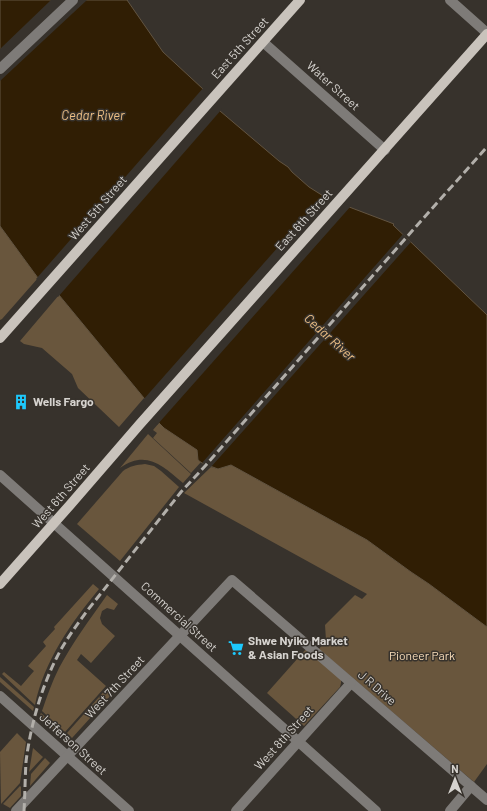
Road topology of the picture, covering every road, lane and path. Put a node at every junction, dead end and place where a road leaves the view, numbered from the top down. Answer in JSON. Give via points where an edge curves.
{"nodes":[{"id":1,"x":73,"y":0,"type":"edge"},
{"id":2,"x":300,"y":0,"type":"edge"},
{"id":3,"x":450,"y":0,"type":"edge"},
{"id":4,"x":487,"y":34,"type":"edge"},
{"id":5,"x":263,"y":42,"type":"junction"},
{"id":6,"x":0,"y":69,"type":"edge"},
{"id":7,"x":216,"y":95,"type":"joint"},
{"id":8,"x":385,"y":150,"type":"junction"},
{"id":9,"x":2,"y":333,"type":"edge"},
{"id":10,"x":140,"y":424,"type":"joint"},
{"id":11,"x":0,"y":475,"type":"edge"},
{"id":12,"x":54,"y":523,"type":"junction"},
{"id":13,"x":232,"y":580,"type":"joint"},
{"id":14,"x":0,"y":584,"type":"edge"},
{"id":15,"x":180,"y":636,"type":"junction"},
{"id":16,"x":351,"y":683,"type":"junction"},
{"id":17,"x":0,"y":696,"type":"edge"},
{"id":18,"x":298,"y":742,"type":"junction"},
{"id":19,"x":68,"y":756,"type":"junction"},
{"id":20,"x":471,"y":786,"type":"junction"},
{"id":21,"x":487,"y":800,"type":"edge"},
{"id":22,"x":16,"y":811,"type":"edge"},
{"id":23,"x":129,"y":811,"type":"edge"},
{"id":24,"x":236,"y":811,"type":"edge"},
{"id":25,"x":376,"y":811,"type":"edge"},
{"id":26,"x":450,"y":811,"type":"edge"}],
"edges":[{"from":1,"to":6,"type":"street"},
{"from":2,"to":5,"type":"main road","name":"East 5th Street"},
{"from":3,"to":4,"type":"street"},
{"from":4,"to":8,"type":"main road","name":"East 6th Street"},
{"from":5,"to":7,"type":"main road","name":"East 5th Street"},
{"from":5,"to":8,"type":"street","name":"Water Street"},
{"from":7,"to":9,"type":"main road","name":"West 5th Street","via":[[31,304]]},
{"from":8,"to":10,"type":"main road","name":"East 6th Street"},
{"from":10,"to":12,"type":"main road","name":"West 6th Street"},
{"from":11,"to":12,"type":"street","name":"Commercial Street"},
{"from":12,"to":14,"type":"main road","name":"West 6th Street"},
{"from":12,"to":15,"type":"street","name":"Commercial Street"},
{"from":13,"to":15,"type":"street","name":"West 7th Street"},
{"from":13,"to":16,"type":"street","name":"J R Drive"},
{"from":15,"to":18,"type":"street","name":"Commercial Street"},
{"from":15,"to":19,"type":"street","name":"West 7th Street"},
{"from":16,"to":18,"type":"street","name":"West 8th Street"},
{"from":16,"to":20,"type":"street","name":"J R Drive"},
{"from":17,"to":19,"type":"street","name":"Jefferson Street"},
{"from":18,"to":24,"type":"street","name":"West 8th Street"},
{"from":18,"to":25,"type":"street","name":"Commercial Street"},
{"from":19,"to":22,"type":"street","name":"West 7th Street"},
{"from":19,"to":23,"type":"street","name":"Jefferson Street"},
{"from":20,"to":21,"type":"street","name":"J R Drive"},
{"from":20,"to":26,"type":"street"}]}
